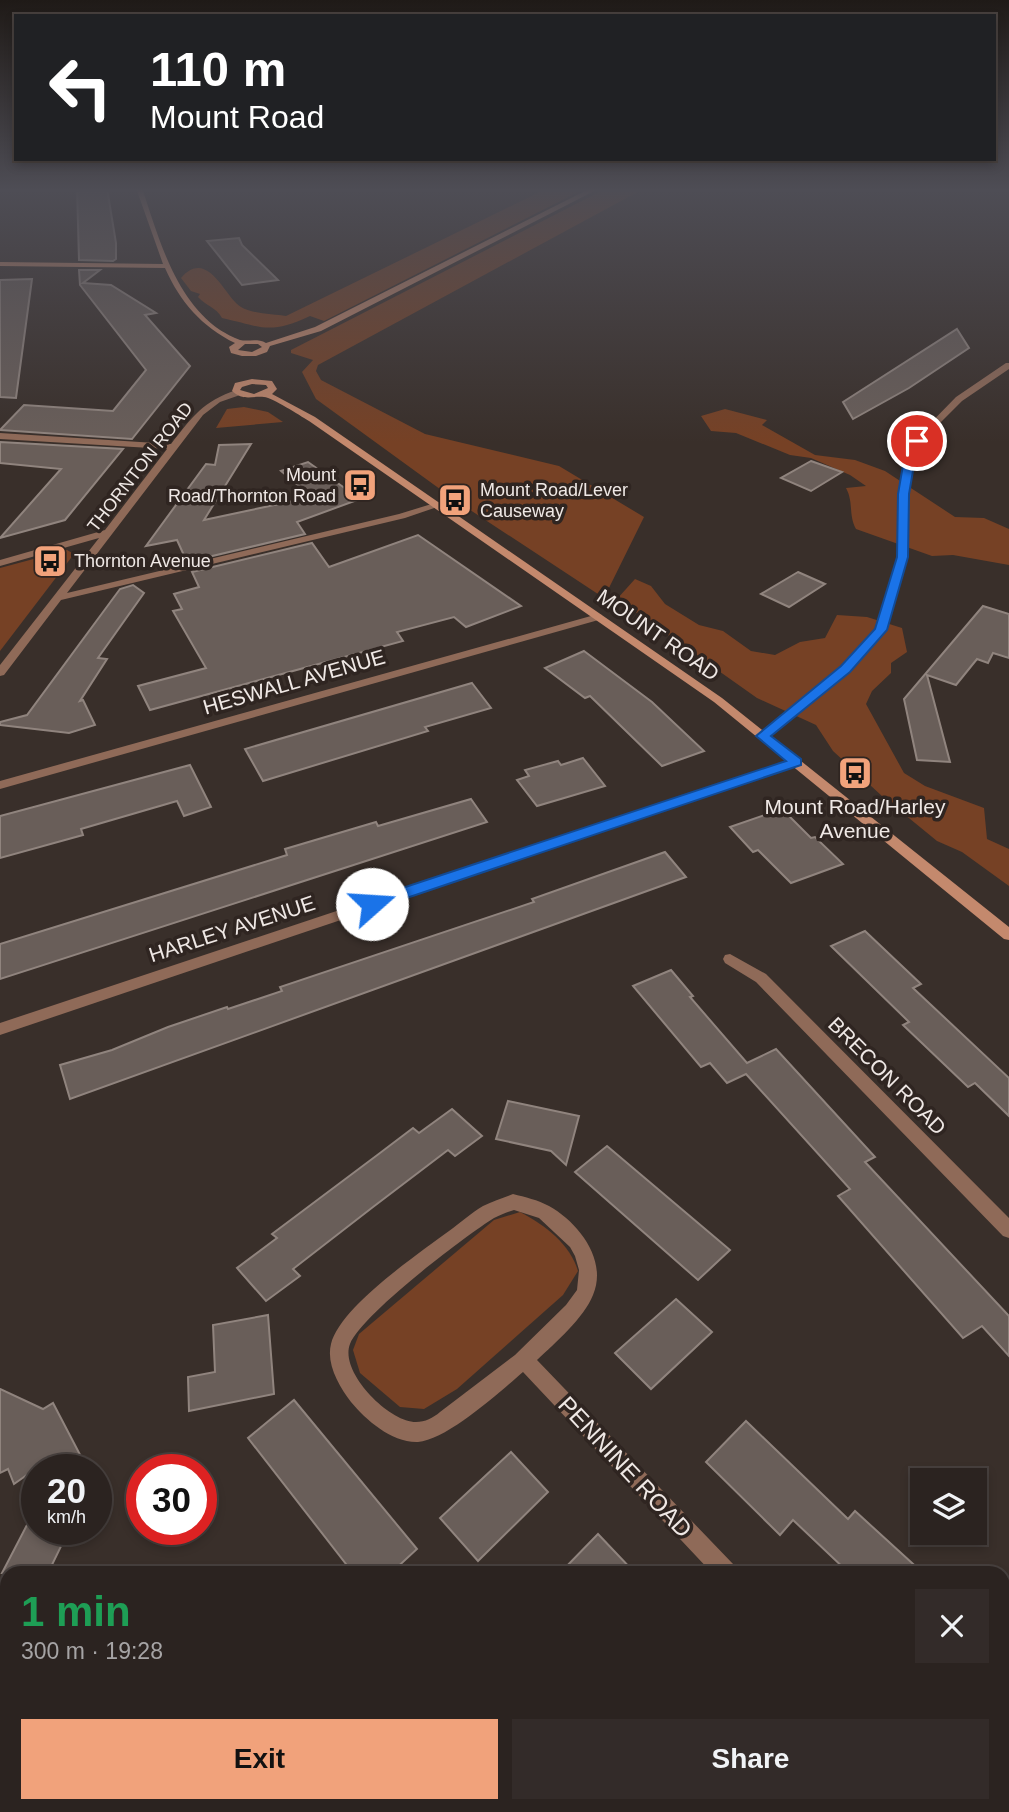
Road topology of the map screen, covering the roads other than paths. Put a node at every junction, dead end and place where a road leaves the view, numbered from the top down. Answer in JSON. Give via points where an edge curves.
{"nodes":[{"id":1,"x":169,"y":273,"type":"edge"},
{"id":2,"x":430,"y":273,"type":"edge"},
{"id":3,"x":240,"y":343,"type":"junction"},
{"id":4,"x":266,"y":345,"type":"junction"},
{"id":5,"x":1009,"y":365,"type":"edge"},
{"id":6,"x":252,"y":368,"type":"junction"},
{"id":7,"x":237,"y":393,"type":"junction"},
{"id":8,"x":266,"y":394,"type":"junction"},
{"id":9,"x":0,"y":436,"type":"edge"},
{"id":10,"x":174,"y":447,"type":"junction"},
{"id":11,"x":438,"y":505,"type":"junction"},
{"id":12,"x":109,"y":532,"type":"junction"},
{"id":13,"x":0,"y":563,"type":"edge"},
{"id":14,"x":58,"y":598,"type":"junction"},
{"id":15,"x":598,"y":617,"type":"junction"},
{"id":16,"x":0,"y":673,"type":"edge"},
{"id":17,"x":763,"y":736,"type":"junction"},
{"id":18,"x":796,"y":762,"type":"junction"},
{"id":19,"x":0,"y":785,"type":"edge"},
{"id":20,"x":1009,"y":935,"type":"edge"},
{"id":21,"x":730,"y":959,"type":"dead end"},
{"id":22,"x":0,"y":1028,"type":"edge"},
{"id":23,"x":1009,"y":1230,"type":"edge"},
{"id":24,"x":525,"y":1361,"type":"junction"},
{"id":25,"x":719,"y":1566,"type":"edge"}],
"edges":[{"from":1,"to":3,"type":"main road","via":[[219,334]]},
{"from":2,"to":4,"type":"main road","via":[[318,329]]},
{"from":3,"to":4,"type":"main road"},
{"from":3,"to":6,"type":"main road","via":[[234,351]]},
{"from":4,"to":6,"type":"main road"},
{"from":5,"to":17,"type":"street","via":[[960,399],[917,441],[904,494],[902,557],[881,630],[845,669]]},
{"from":6,"to":7,"type":"main road"},
{"from":6,"to":8,"type":"main road","via":[[272,384]]},
{"from":7,"to":8,"type":"main road"},
{"from":7,"to":10,"type":"street","name":"THORNTON ROAD","via":[[200,413]]},
{"from":8,"to":11,"type":"main road","name":"MOUNT ROAD","via":[[312,419]]},
{"from":9,"to":10,"type":"street"},
{"from":10,"to":12,"type":"street","name":"THORNTON ROAD"},
{"from":11,"to":14,"type":"street"},
{"from":11,"to":15,"type":"main road","name":"MOUNT ROAD"},
{"from":12,"to":13,"type":"street"},
{"from":12,"to":14,"type":"street","name":"THORNTON ROAD"},
{"from":14,"to":16,"type":"street","name":"THORNTON ROAD"},
{"from":15,"to":17,"type":"main road","name":"MOUNT ROAD"},
{"from":15,"to":19,"type":"street","name":"HESWALL AVENUE"},
{"from":17,"to":18,"type":"main road","name":"MOUNT ROAD"},
{"from":18,"to":20,"type":"main road","name":"MOUNT ROAD"},
{"from":18,"to":22,"type":"street","name":"HARLEY AVENUE"},
{"from":21,"to":23,"type":"street","name":"BRECON ROAD","via":[[761,978]]},
{"from":24,"to":24,"type":"street","via":[[436,1427],[412,1432],[389,1423],[361,1400],[343,1372],[340,1344],[357,1317],[489,1212],[513,1202],[536,1206],[556,1219],[582,1247],[589,1276],[585,1293]]},
{"from":24,"to":25,"type":"street","name":"PENNINE ROAD"}]}
